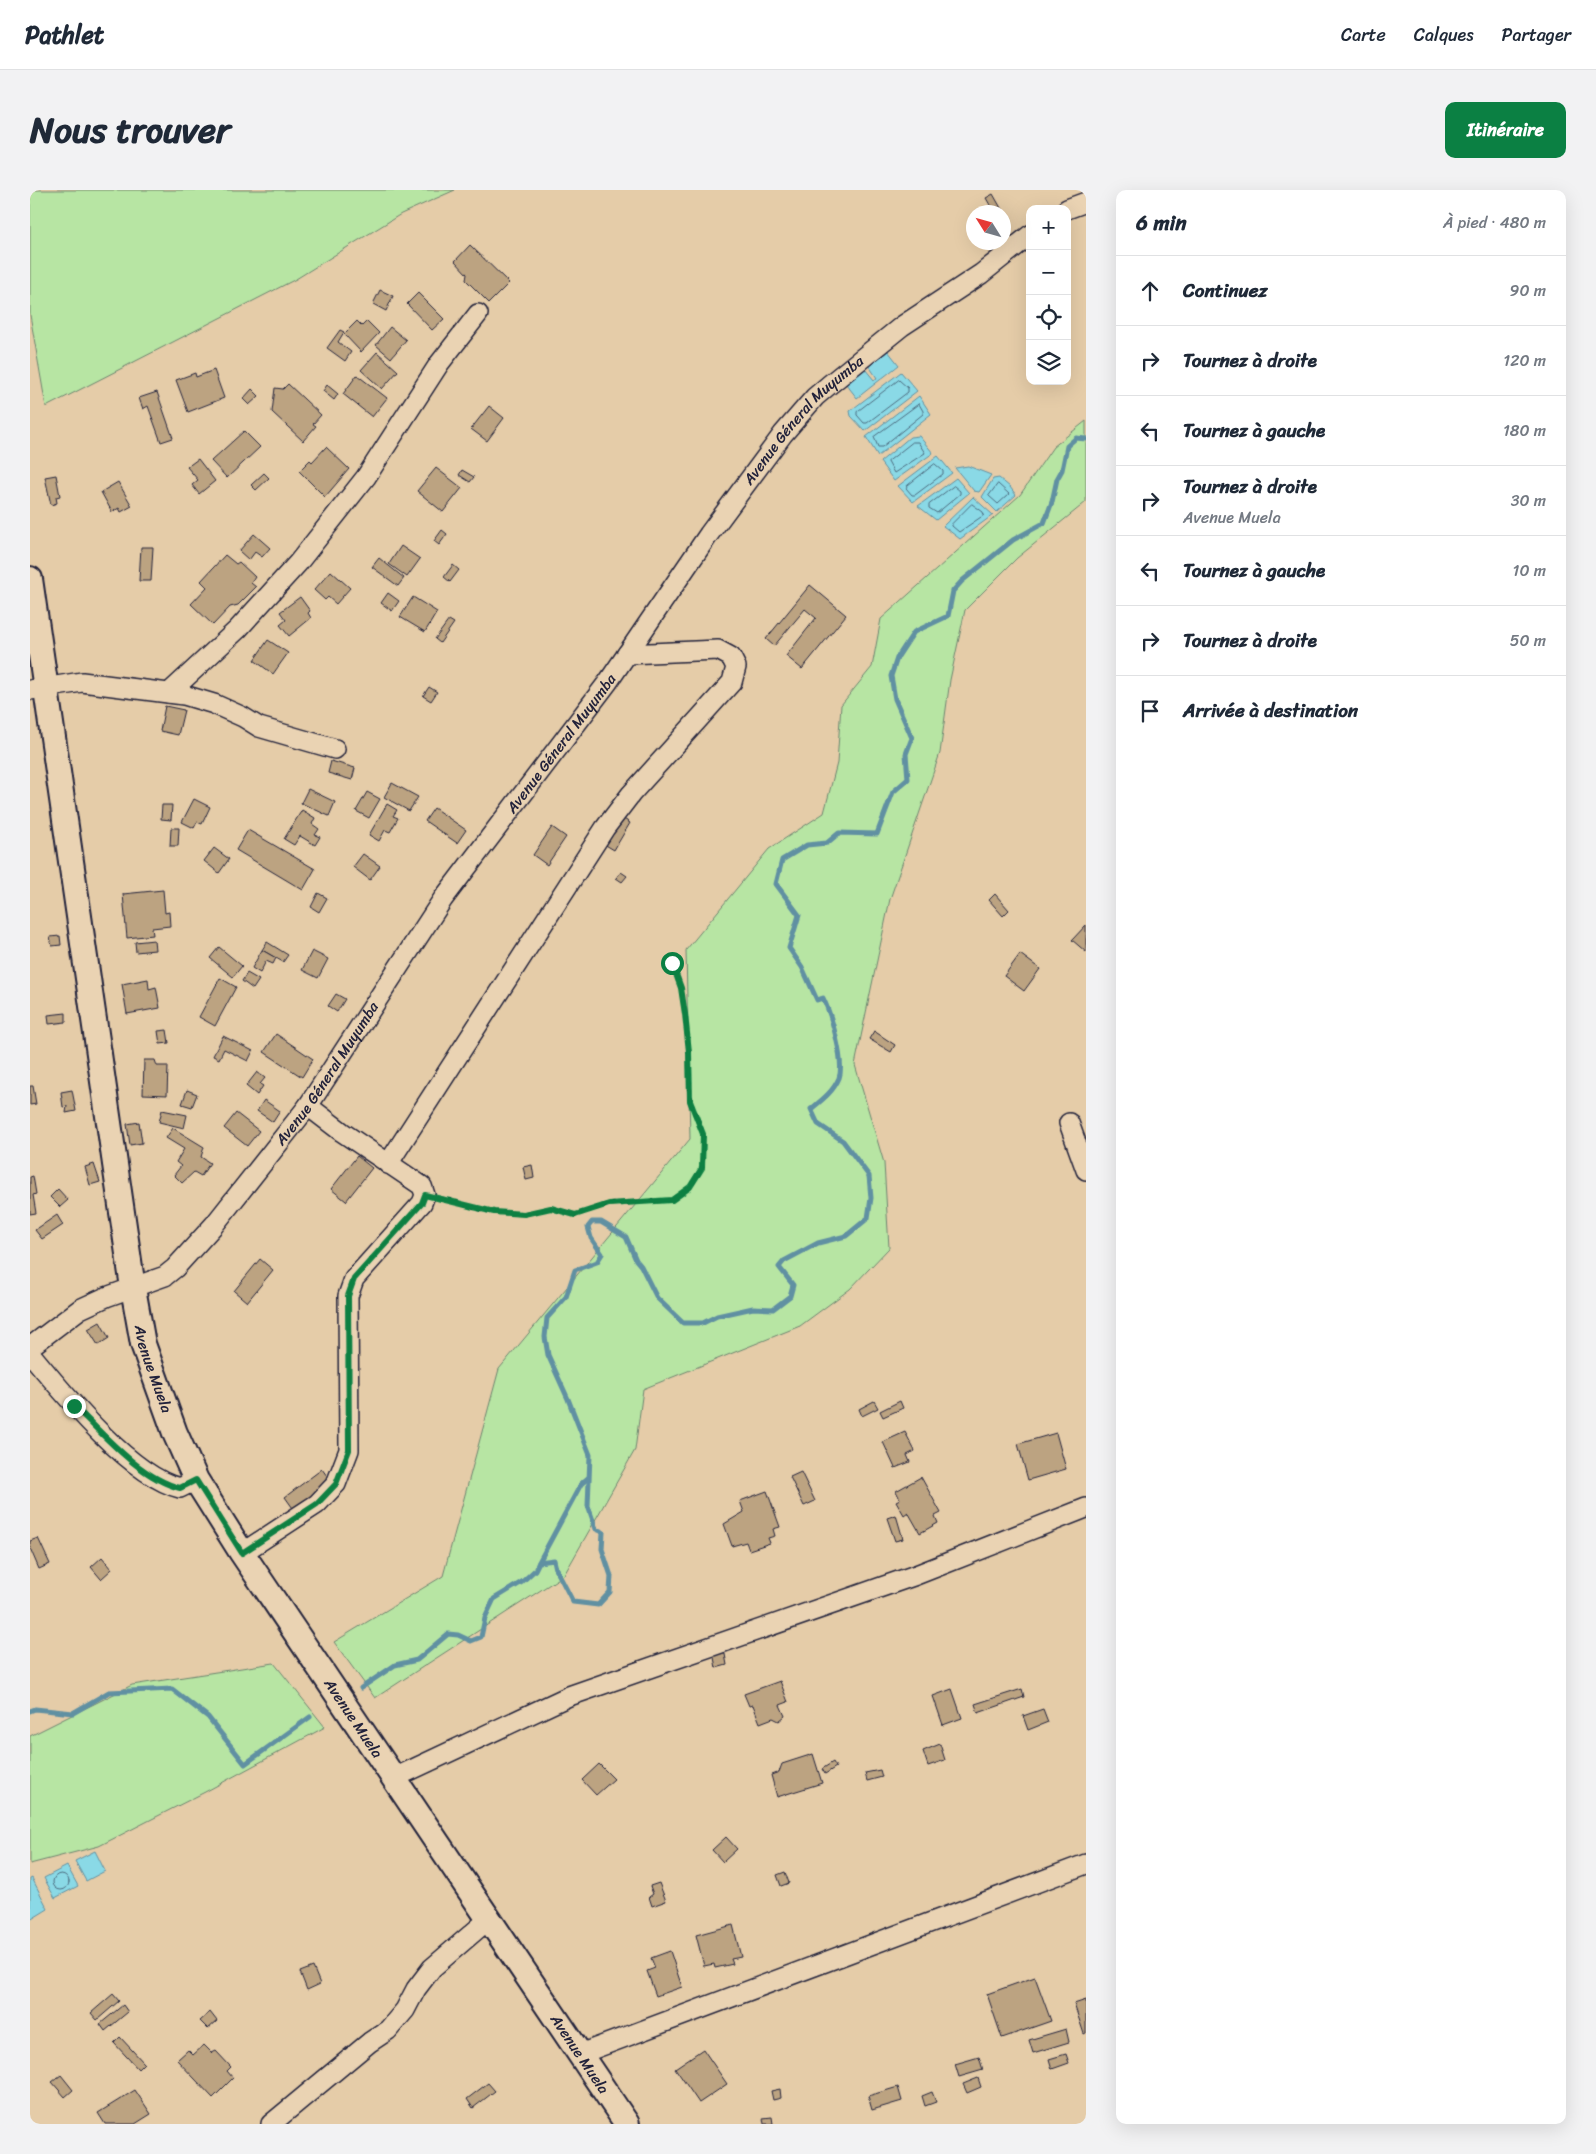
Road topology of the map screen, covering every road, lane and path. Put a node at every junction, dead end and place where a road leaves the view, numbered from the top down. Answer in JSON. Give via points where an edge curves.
{"nodes":[{"id":1,"x":1086,"y":202,"type":"edge"},
{"id":2,"x":1071,"y":208,"type":"edge"},
{"id":3,"x":1026,"y":238,"type":"edge"},
{"id":4,"x":478,"y":314,"type":"dead end"},
{"id":5,"x":30,"y":578,"type":"edge"},
{"id":6,"x":627,"y":654,"type":"junction"},
{"id":7,"x":38,"y":688,"type":"edge"},
{"id":8,"x":169,"y":693,"type":"junction"},
{"id":9,"x":335,"y":749,"type":"dead end"},
{"id":10,"x":672,"y":963,"type":"dead end"},
{"id":11,"x":308,"y":1106,"type":"junction"},
{"id":12,"x":1069,"y":1123,"type":"dead end"},
{"id":13,"x":388,"y":1164,"type":"junction"},
{"id":14,"x":1086,"y":1170,"type":"edge"},
{"id":15,"x":425,"y":1195,"type":"junction"},
{"id":16,"x":133,"y":1288,"type":"junction"},
{"id":17,"x":30,"y":1347,"type":"edge"},
{"id":18,"x":30,"y":1353,"type":"edge"},
{"id":19,"x":196,"y":1480,"type":"junction"},
{"id":20,"x":1086,"y":1508,"type":"edge"},
{"id":21,"x":242,"y":1553,"type":"junction"},
{"id":22,"x":394,"y":1778,"type":"junction"},
{"id":23,"x":1086,"y":1864,"type":"edge"},
{"id":24,"x":489,"y":1919,"type":"junction"},
{"id":25,"x":580,"y":2054,"type":"junction"},
{"id":26,"x":271,"y":2124,"type":"edge"},
{"id":27,"x":627,"y":2124,"type":"edge"}],
"edges":[{"from":1,"to":2,"type":"street"},
{"from":3,"to":6,"type":"street","name":"Avenue Géneral Muyumba","via":[[981,274],[902,326],[815,397],[783,434],[709,534]]},
{"from":4,"to":8,"type":"street","via":[[440,364],[366,477],[298,563],[238,628]]},
{"from":5,"to":7,"type":"street"},
{"from":6,"to":11,"type":"street","name":"Avenue Géneral Muyumba","via":[[443,899]]},
{"from":6,"to":13,"type":"street","via":[[718,650],[731,657],[736,667],[732,682],[631,794],[605,828]]},
{"from":7,"to":8,"type":"street","via":[[82,682]]},
{"from":7,"to":16,"type":"street","name":"Avenue Muela"},
{"from":8,"to":9,"type":"street","via":[[214,704],[258,727]]},
{"from":10,"to":15,"type":"path","via":[[681,988],[685,1014],[690,1101],[703,1134],[702,1168],[690,1187],[672,1200],[609,1204],[575,1215],[551,1208],[524,1214],[494,1212]]},
{"from":11,"to":13,"type":"street"},
{"from":11,"to":16,"type":"street","name":"Avenue Géneral Muyumba","via":[[214,1225],[175,1268]]},
{"from":12,"to":14,"type":"street"},
{"from":13,"to":15,"type":"street","via":[[422,1186]]},
{"from":15,"to":21,"type":"street","via":[[422,1203],[354,1279],[348,1296],[349,1450],[336,1484],[317,1504]]},
{"from":16,"to":17,"type":"street","name":"Avenue Géneral Muyumba","via":[[80,1309]]},
{"from":16,"to":19,"type":"street","name":"Avenue Muela","via":[[143,1344],[157,1387]]},
{"from":18,"to":19,"type":"street","via":[[74,1406],[131,1461],[166,1485],[180,1488]]},
{"from":19,"to":21,"type":"street","name":"Avenue Muela"},
{"from":20,"to":22,"type":"street","via":[[916,1574],[569,1696]]},
{"from":21,"to":22,"type":"street","name":"Avenue Muela"},
{"from":22,"to":24,"type":"street","name":"Avenue Muela"},
{"from":23,"to":25,"type":"street"},
{"from":24,"to":25,"type":"street","name":"Avenue Muela"},
{"from":24,"to":26,"type":"street","via":[[432,1968],[388,2030]]},
{"from":25,"to":27,"type":"street","name":"Avenue Muela"}]}
